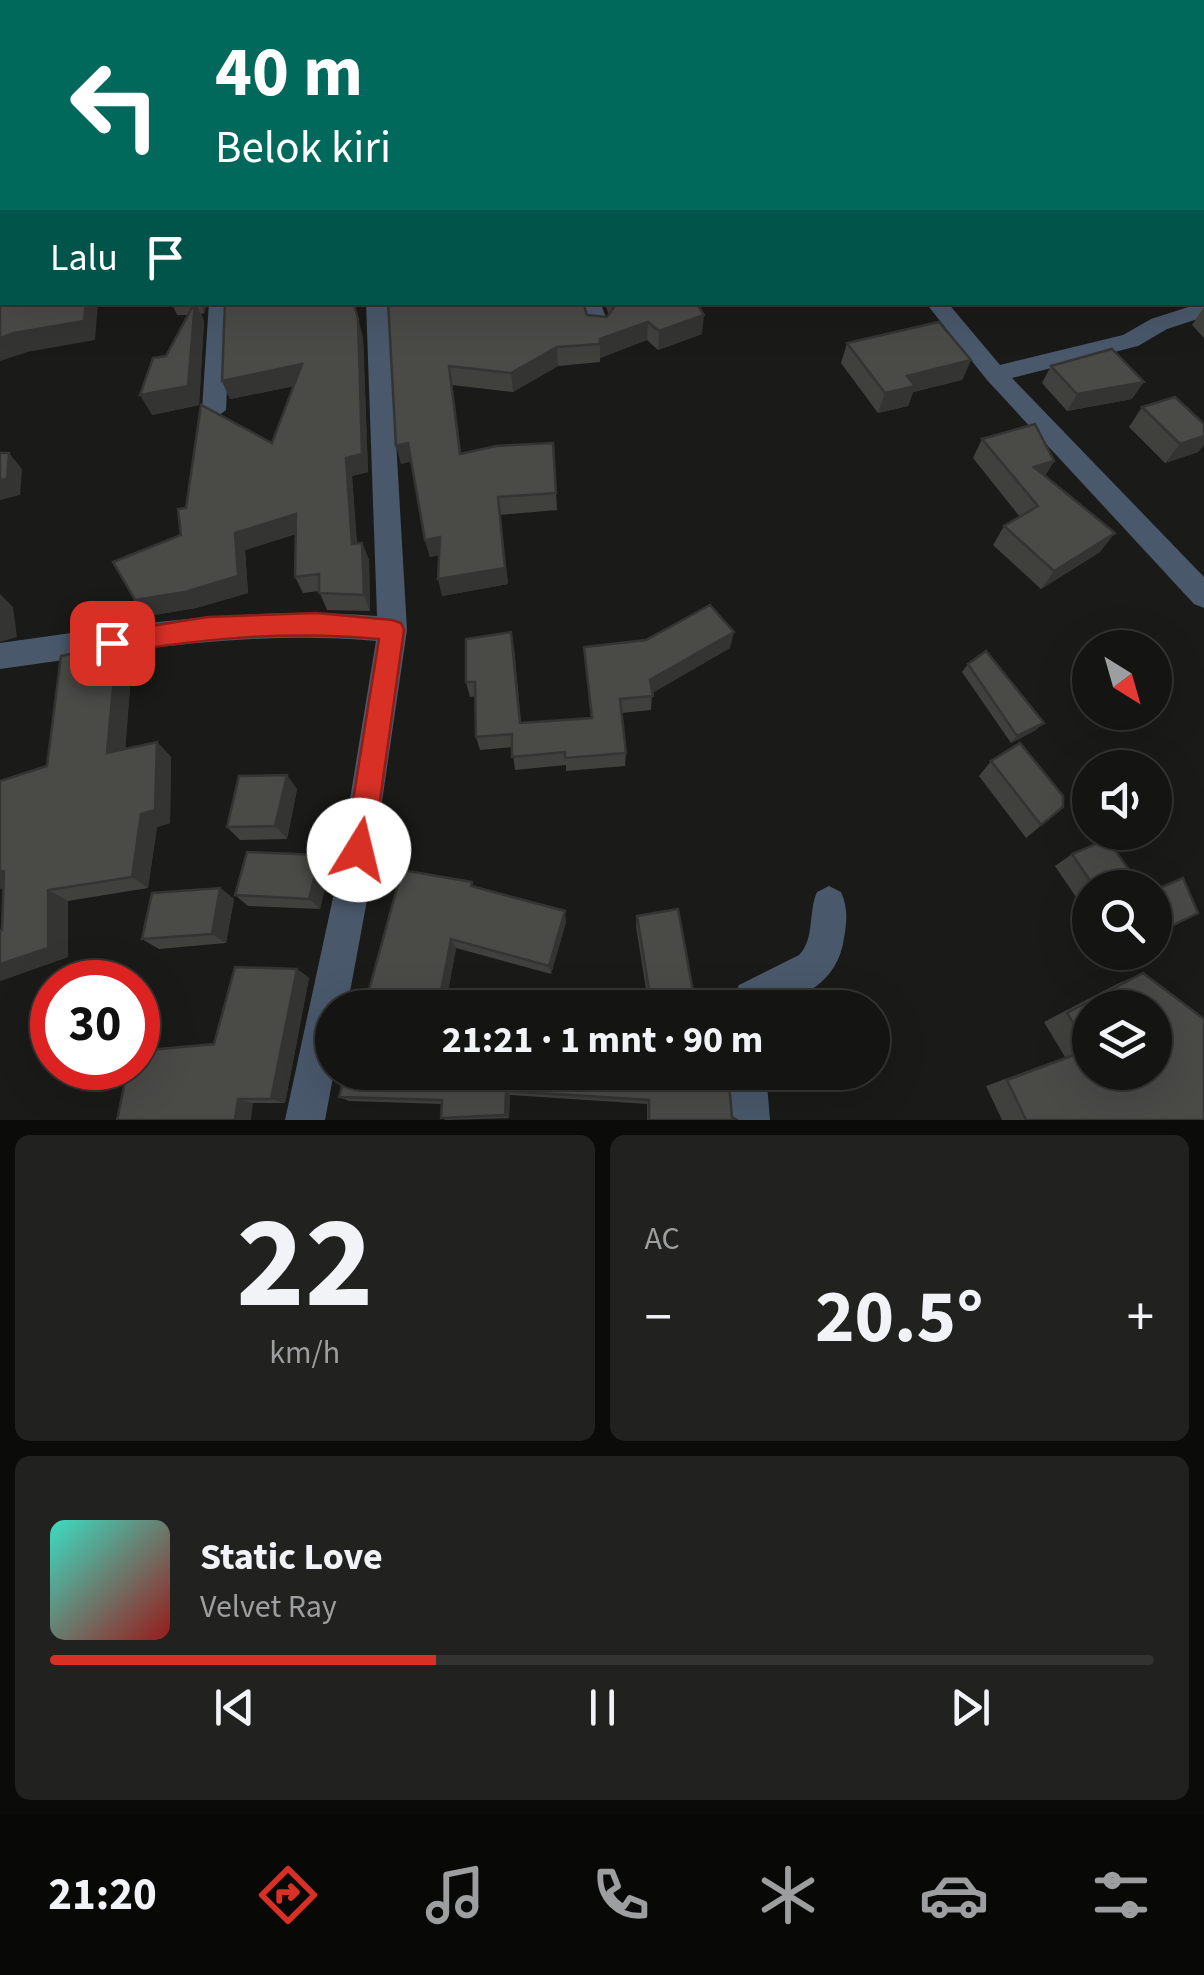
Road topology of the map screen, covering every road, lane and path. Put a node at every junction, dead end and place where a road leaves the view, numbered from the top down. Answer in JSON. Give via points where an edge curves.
{"nodes":[{"id":1,"x":220,"y":305,"type":"edge"},
{"id":2,"x":377,"y":305,"type":"edge"},
{"id":3,"x":590,"y":305,"type":"edge"},
{"id":4,"x":938,"y":305,"type":"edge"},
{"id":5,"x":1204,"y":309,"type":"edge"},
{"id":6,"x":599,"y":328,"type":"edge"},
{"id":7,"x":995,"y":374,"type":"junction"},
{"id":8,"x":214,"y":410,"type":"edge"},
{"id":9,"x":1204,"y":596,"type":"edge"},
{"id":10,"x":392,"y":630,"type":"junction"},
{"id":11,"x":0,"y":656,"type":"edge"},
{"id":12,"x":829,"y":904,"type":"dead end"},
{"id":13,"x":769,"y":990,"type":"edge"},
{"id":14,"x":748,"y":1090,"type":"edge"},
{"id":15,"x":305,"y":1120,"type":"edge"},
{"id":16,"x":750,"y":1120,"type":"edge"}],
"edges":[{"from":1,"to":8,"type":"street"},
{"from":2,"to":10,"type":"street"},
{"from":3,"to":6,"type":"street"},
{"from":4,"to":7,"type":"street"},
{"from":5,"to":7,"type":"street","via":[[1130,341]]},
{"from":7,"to":9,"type":"street"},
{"from":10,"to":11,"type":"street","via":[[316,623],[208,628]]},
{"from":10,"to":15,"type":"street","via":[[354,884]]},
{"from":12,"to":13,"type":"street","via":[[825,958]]},
{"from":14,"to":16,"type":"street"}]}
